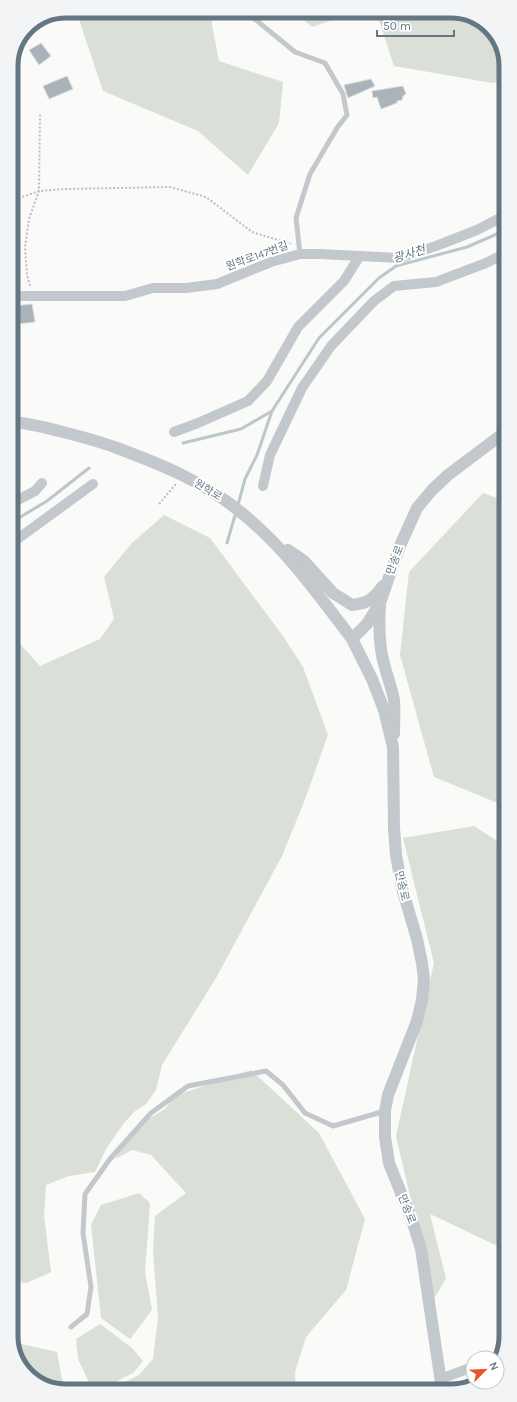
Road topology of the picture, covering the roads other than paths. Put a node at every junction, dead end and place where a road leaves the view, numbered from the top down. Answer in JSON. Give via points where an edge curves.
{"nodes":[{"id":1,"x":254,"y":18,"type":"edge"},
{"id":2,"x":499,"y":219,"type":"edge"},
{"id":3,"x":300,"y":254,"type":"junction"},
{"id":4,"x":359,"y":256,"type":"junction"},
{"id":5,"x":499,"y":256,"type":"edge"},
{"id":6,"x":18,"y":296,"type":"edge"},
{"id":7,"x":18,"y":422,"type":"edge"},
{"id":8,"x":174,"y":432,"type":"dead end"},
{"id":9,"x":499,"y":437,"type":"edge"},
{"id":10,"x":42,"y":483,"type":"dead end"},
{"id":11,"x":93,"y":484,"type":"dead end"},
{"id":12,"x":263,"y":486,"type":"dead end"},
{"id":13,"x":18,"y":500,"type":"edge"},
{"id":14,"x":18,"y":539,"type":"edge"},
{"id":15,"x":271,"y":539,"type":"junction"},
{"id":16,"x":388,"y":581,"type":"junction"},
{"id":17,"x":380,"y":603,"type":"junction"},
{"id":18,"x":352,"y":639,"type":"junction"},
{"id":19,"x":393,"y":747,"type":"junction"},
{"id":20,"x":384,"y":1111,"type":"junction"},
{"id":21,"x":71,"y":1327,"type":"dead end"},
{"id":22,"x":465,"y":1371,"type":"edge"},
{"id":23,"x":441,"y":1384,"type":"edge"}],
"edges":[{"from":1,"to":3,"type":"lane","via":[[295,52],[325,64],[343,94],[347,115],[310,174],[296,218]]},
{"from":2,"to":4,"type":"street","name":"원학로147번길","via":[[477,230],[399,258]]},
{"from":3,"to":4,"type":"street","name":"원학로147번길"},
{"from":3,"to":6,"type":"street","name":"원학로147번길","via":[[271,262],[217,284],[186,288],[153,288],[125,296]]},
{"from":4,"to":8,"type":"street","via":[[344,281],[298,327],[267,381],[248,401]]},
{"from":5,"to":12,"type":"street","via":[[436,282],[394,286],[374,301],[331,346],[302,388],[270,455]]},
{"from":7,"to":15,"type":"street","name":"원학로","via":[[96,440],[183,475],[237,509]]},
{"from":9,"to":16,"type":"street","name":"만송로","via":[[448,475],[417,508]]},
{"from":10,"to":13,"type":"street"},
{"from":11,"to":14,"type":"street"},
{"from":15,"to":16,"type":"street","via":[[304,561],[333,594],[352,605],[365,603],[374,598]]},
{"from":15,"to":18,"type":"street","name":"원학로","via":[[297,567]]},
{"from":16,"to":17,"type":"street","name":"만송로"},
{"from":17,"to":18,"type":"street","name":"만송로","via":[[367,624]]},
{"from":17,"to":19,"type":"street","via":[[380,648],[395,713]]},
{"from":18,"to":19,"type":"street","name":"만송로","via":[[384,710]]},
{"from":19,"to":20,"type":"street","name":"만송로","via":[[396,855],[402,888],[417,938],[424,979],[417,1021]]},
{"from":20,"to":21,"type":"lane","via":[[333,1126],[305,1113],[283,1085],[266,1071],[188,1086],[151,1112],[110,1159],[85,1194],[84,1233],[91,1287],[87,1314]]},
{"from":20,"to":23,"type":"street","name":"만송로","via":[[389,1163],[413,1223],[420,1249]]},
{"from":22,"to":23,"type":"street"}]}
